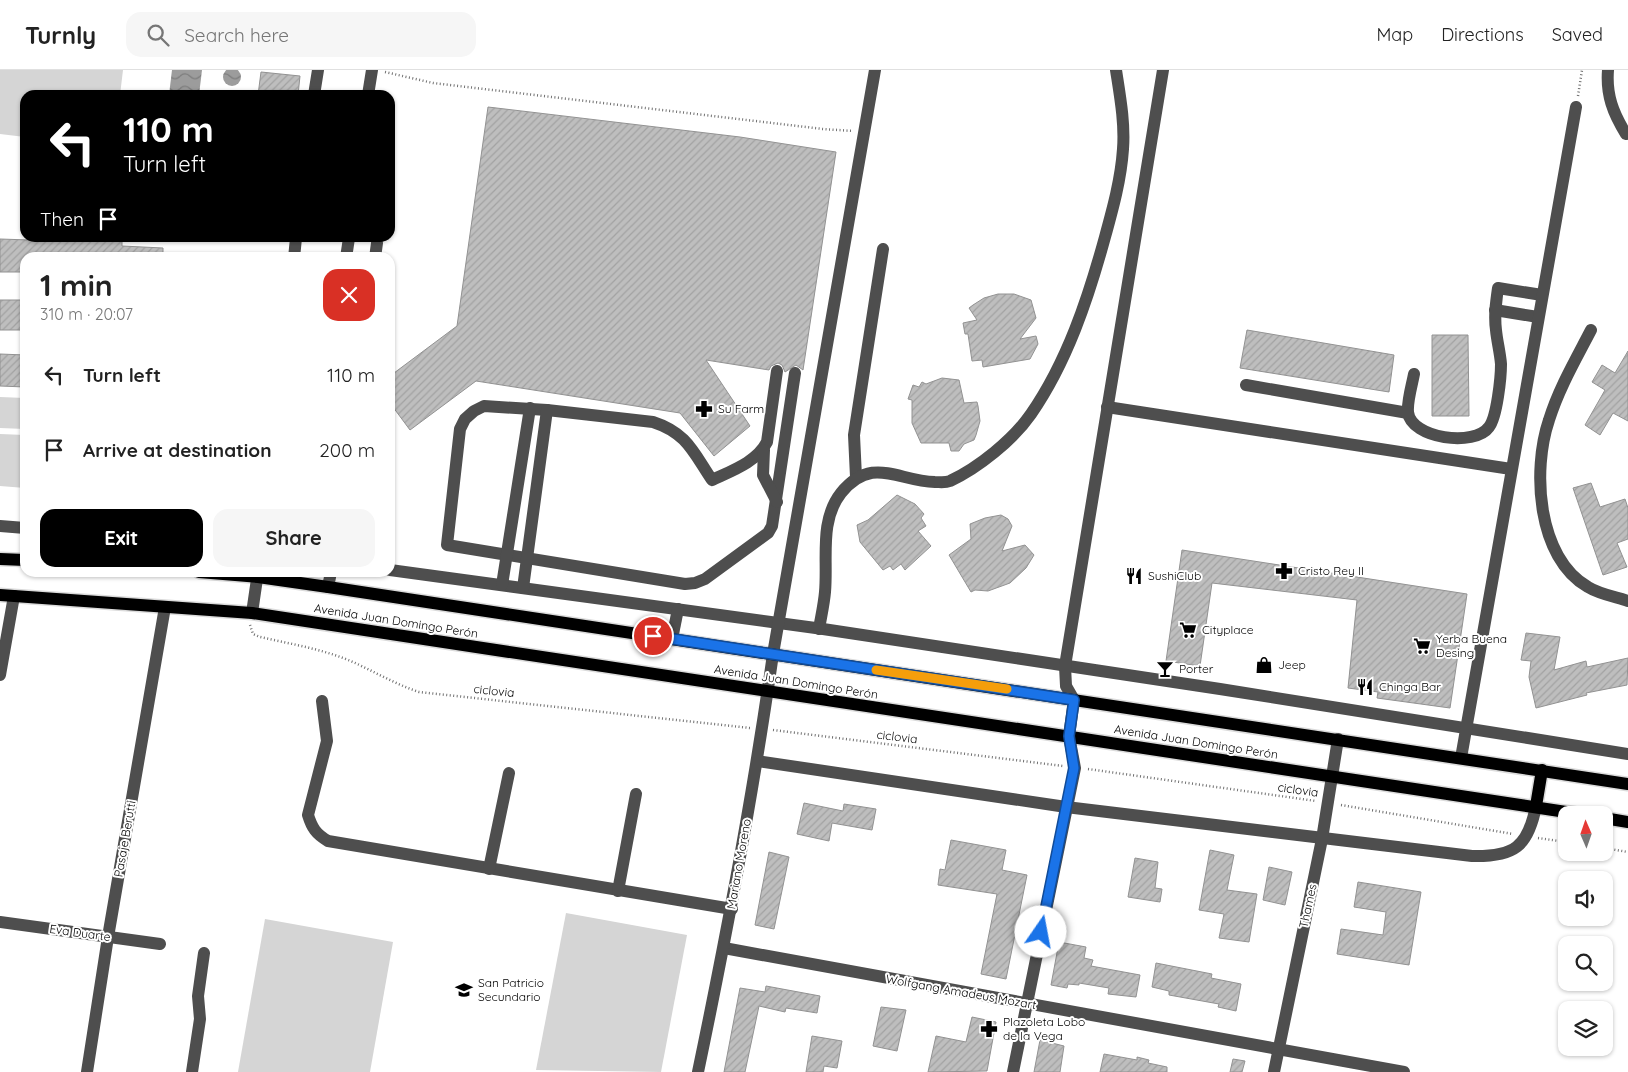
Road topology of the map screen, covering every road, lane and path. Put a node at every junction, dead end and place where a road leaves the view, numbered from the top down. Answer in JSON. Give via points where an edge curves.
{"nodes":[{"id":1,"x":318,"y":70,"type":"edge"},
{"id":2,"x":875,"y":70,"type":"edge"},
{"id":3,"x":1116,"y":70,"type":"edge"},
{"id":4,"x":1163,"y":70,"type":"edge"},
{"id":5,"x":1582,"y":70,"type":"edge"},
{"id":6,"x":1608,"y":70,"type":"edge"},
{"id":7,"x":378,"y":71,"type":"edge"},
{"id":8,"x":315,"y":90,"type":"edge"},
{"id":9,"x":370,"y":90,"type":"edge"},
{"id":10,"x":1576,"y":107,"type":"joint"},
{"id":11,"x":864,"y":131,"type":"junction"},
{"id":12,"x":1626,"y":134,"type":"dead end"},
{"id":13,"x":377,"y":244,"type":"dead end"},
{"id":14,"x":883,"y":249,"type":"dead end"},
{"id":15,"x":376,"y":252,"type":"edge"},
{"id":16,"x":1542,"y":295,"type":"junction"},
{"id":17,"x":1495,"y":310,"type":"junction"},
{"id":18,"x":1538,"y":317,"type":"junction"},
{"id":19,"x":1591,"y":330,"type":"dead end"},
{"id":20,"x":777,"y":371,"type":"dead end"},
{"id":21,"x":795,"y":373,"type":"dead end"},
{"id":22,"x":1414,"y":374,"type":"dead end"},
{"id":23,"x":1246,"y":385,"type":"dead end"},
{"id":24,"x":1107,"y":407,"type":"junction"},
{"id":25,"x":530,"y":408,"type":"junction"},
{"id":26,"x":547,"y":410,"type":"junction"},
{"id":27,"x":1408,"y":413,"type":"junction"},
{"id":28,"x":764,"y":450,"type":"junction"},
{"id":29,"x":1511,"y":469,"type":"junction"},
{"id":30,"x":731,"y":471,"type":"junction"},
{"id":31,"x":763,"y":475,"type":"junction"},
{"id":32,"x":856,"y":478,"type":"junction"},
{"id":33,"x":777,"y":502,"type":"junction"},
{"id":34,"x":0,"y":526,"type":"edge"},
{"id":35,"x":20,"y":528,"type":"edge"},
{"id":36,"x":507,"y":554,"type":"junction"},
{"id":37,"x":527,"y":557,"type":"junction"},
{"id":38,"x":0,"y":559,"type":"edge"},
{"id":39,"x":20,"y":560,"type":"edge"},
{"id":40,"x":395,"y":571,"type":"edge"},
{"id":41,"x":258,"y":577,"type":"edge"},
{"id":42,"x":270,"y":577,"type":"edge"},
{"id":43,"x":330,"y":577,"type":"edge"},
{"id":44,"x":502,"y":585,"type":"junction"},
{"id":45,"x":328,"y":587,"type":"junction"},
{"id":46,"x":523,"y":588,"type":"junction"},
{"id":47,"x":0,"y":596,"type":"edge"},
{"id":48,"x":14,"y":596,"type":"junction"},
{"id":49,"x":1628,"y":601,"type":"edge"},
{"id":50,"x":165,"y":607,"type":"junction"},
{"id":51,"x":678,"y":609,"type":"junction"},
{"id":52,"x":252,"y":613,"type":"junction"},
{"id":53,"x":778,"y":623,"type":"junction"},
{"id":54,"x":819,"y":629,"type":"junction"},
{"id":55,"x":672,"y":639,"type":"junction"},
{"id":56,"x":773,"y":654,"type":"junction"},
{"id":57,"x":1065,"y":666,"type":"junction"},
{"id":58,"x":0,"y":675,"type":"edge"},
{"id":59,"x":767,"y":692,"type":"junction"},
{"id":60,"x":1074,"y":700,"type":"junction"},
{"id":61,"x":322,"y":701,"type":"dead end"},
{"id":62,"x":1465,"y":728,"type":"junction"},
{"id":63,"x":763,"y":729,"type":"junction"},
{"id":64,"x":1069,"y":736,"type":"junction"},
{"id":65,"x":1338,"y":739,"type":"junction"},
{"id":66,"x":1628,"y":754,"type":"edge"},
{"id":67,"x":1460,"y":758,"type":"junction"},
{"id":68,"x":757,"y":762,"type":"junction"},
{"id":69,"x":1074,"y":768,"type":"junction"},
{"id":70,"x":1542,"y":770,"type":"junction"},
{"id":71,"x":509,"y":773,"type":"dead end"},
{"id":72,"x":1332,"y":777,"type":"junction"},
{"id":73,"x":1628,"y":784,"type":"edge"},
{"id":74,"x":636,"y":794,"type":"dead end"},
{"id":75,"x":1327,"y":803,"type":"junction"},
{"id":76,"x":1536,"y":806,"type":"junction"},
{"id":77,"x":1066,"y":807,"type":"junction"},
{"id":78,"x":1558,"y":810,"type":"edge"},
{"id":79,"x":1613,"y":820,"type":"edge"},
{"id":80,"x":1628,"y":822,"type":"edge"},
{"id":81,"x":1528,"y":836,"type":"junction"},
{"id":82,"x":1322,"y":839,"type":"junction"},
{"id":83,"x":1558,"y":841,"type":"edge"},
{"id":84,"x":1613,"y":850,"type":"edge"},
{"id":85,"x":1628,"y":852,"type":"edge"},
{"id":86,"x":489,"y":869,"type":"junction"},
{"id":87,"x":618,"y":891,"type":"junction"},
{"id":88,"x":732,"y":909,"type":"junction"},
{"id":89,"x":0,"y":922,"type":"edge"},
{"id":90,"x":108,"y":937,"type":"junction"},
{"id":91,"x":160,"y":944,"type":"dead end"},
{"id":92,"x":724,"y":948,"type":"junction"},
{"id":93,"x":204,"y":953,"type":"dead end"},
{"id":94,"x":1026,"y":1004,"type":"junction"},
{"id":95,"x":1279,"y":1049,"type":"junction"},
{"id":96,"x":87,"y":1072,"type":"edge"},
{"id":97,"x":192,"y":1072,"type":"edge"},
{"id":98,"x":698,"y":1072,"type":"edge"},
{"id":99,"x":1013,"y":1072,"type":"edge"},
{"id":100,"x":1274,"y":1072,"type":"edge"},
{"id":101,"x":1404,"y":1072,"type":"edge"}],
"edges":[{"from":1,"to":8,"type":"street"},
{"from":2,"to":11,"type":"street","name":"Mariano Moreno"},
{"from":3,"to":32,"type":"street","via":[[1122,106],[1123,148],[1118,192],[1093,282],[1066,350],[1030,415],[994,453],[948,482],[930,482],[886,472],[872,472]]},
{"from":4,"to":24,"type":"street"},
{"from":5,"to":10,"type":"path"},
{"from":6,"to":12,"type":"street","via":[[1607,86],[1613,114]]},
{"from":7,"to":9,"type":"street"},
{"from":7,"to":11,"type":"path","via":[[443,84],[823,129]]},
{"from":10,"to":16,"type":"street"},
{"from":11,"to":53,"type":"street","name":"Mariano Moreno"},
{"from":13,"to":15,"type":"street"},
{"from":14,"to":32,"type":"street","via":[[854,435]]},
{"from":16,"to":17,"type":"street","via":[[1498,288]]},
{"from":16,"to":18,"type":"street"},
{"from":17,"to":18,"type":"street"},
{"from":17,"to":27,"type":"street","via":[[1501,364],[1489,428],[1478,436],[1460,438],[1426,433],[1415,425]]},
{"from":18,"to":29,"type":"street"},
{"from":19,"to":49,"type":"street","via":[[1548,421],[1542,453],[1542,506],[1556,553],[1573,574],[1588,588]]},
{"from":20,"to":28,"type":"street"},
{"from":21,"to":33,"type":"street"},
{"from":22,"to":27,"type":"street"},
{"from":23,"to":27,"type":"street"},
{"from":24,"to":29,"type":"street"},
{"from":24,"to":57,"type":"street"},
{"from":25,"to":26,"type":"street"},
{"from":25,"to":36,"type":"street"},
{"from":25,"to":36,"type":"street","via":[[484,406],[465,419],[460,428],[447,545]]},
{"from":26,"to":30,"type":"street","via":[[653,422],[670,427],[680,434],[712,480]]},
{"from":26,"to":37,"type":"street"},
{"from":28,"to":30,"type":"street"},
{"from":28,"to":31,"type":"street"},
{"from":29,"to":62,"type":"street"},
{"from":30,"to":31,"type":"street"},
{"from":31,"to":33,"type":"street"},
{"from":32,"to":54,"type":"street","via":[[840,494],[826,532],[825,591]]},
{"from":33,"to":37,"type":"street","via":[[768,533],[695,583],[674,583]]},
{"from":34,"to":35,"type":"street"},
{"from":36,"to":37,"type":"street"},
{"from":36,"to":44,"type":"street"},
{"from":37,"to":46,"type":"street"},
{"from":38,"to":39,"type":"main road"},
{"from":40,"to":44,"type":"street"},
{"from":41,"to":52,"type":"street"},
{"from":42,"to":45,"type":"main road","name":"Avenida Juan Domingo Perón"},
{"from":43,"to":45,"type":"street"},
{"from":44,"to":46,"type":"street"},
{"from":45,"to":55,"type":"main road","name":"Avenida Juan Domingo Perón"},
{"from":46,"to":51,"type":"street"},
{"from":47,"to":48,"type":"main road","name":"Avenida Juan Domingo Perón"},
{"from":48,"to":50,"type":"main road","name":"Avenida Juan Domingo Perón"},
{"from":48,"to":58,"type":"street"},
{"from":50,"to":52,"type":"main road","name":"Avenida Juan Domingo Perón"},
{"from":50,"to":90,"type":"street","name":"Pasaje Berutti"},
{"from":51,"to":53,"type":"street"},
{"from":51,"to":55,"type":"street"},
{"from":52,"to":59,"type":"main road","name":"Avenida Juan Domingo Perón"},
{"from":52,"to":63,"type":"path","name":"ciclovia","via":[[250,624],[253,634],[352,661],[419,692]]},
{"from":53,"to":54,"type":"street"},
{"from":53,"to":56,"type":"street","name":"Mariano Moreno"},
{"from":54,"to":57,"type":"street"},
{"from":55,"to":56,"type":"main road","name":"Avenida Juan Domingo Perón"},
{"from":56,"to":59,"type":"street","name":"Mariano Moreno"},
{"from":56,"to":60,"type":"main road","name":"Avenida Juan Domingo Perón"},
{"from":57,"to":60,"type":"street","via":[[1066,686]]},
{"from":57,"to":62,"type":"street"},
{"from":59,"to":63,"type":"street","name":"Mariano Moreno"},
{"from":59,"to":64,"type":"main road","name":"Avenida Juan Domingo Perón"},
{"from":60,"to":64,"type":"street"},
{"from":60,"to":65,"type":"main road","name":"Avenida Juan Domingo Perón"},
{"from":61,"to":86,"type":"street","via":[[327,742],[308,816],[317,835],[339,844]]},
{"from":62,"to":66,"type":"street"},
{"from":62,"to":67,"type":"street"},
{"from":63,"to":68,"type":"street","name":"Mariano Moreno"},
{"from":63,"to":69,"type":"path","name":"ciclovia"},
{"from":64,"to":69,"type":"street"},
{"from":64,"to":72,"type":"main road","name":"Avenida Juan Domingo Perón"},
{"from":65,"to":67,"type":"main road","name":"Avenida Juan Domingo Perón"},
{"from":65,"to":72,"type":"street","name":"Thames"},
{"from":67,"to":70,"type":"main road","name":"Avenida Juan Domingo Perón"},
{"from":68,"to":77,"type":"street"},
{"from":68,"to":88,"type":"street","name":"Mariano Moreno"},
{"from":69,"to":75,"type":"path","name":"ciclovia"},
{"from":69,"to":77,"type":"street"},
{"from":70,"to":73,"type":"main road","name":"Avenida Juan Domingo Perón"},
{"from":70,"to":76,"type":"main road"},
{"from":71,"to":86,"type":"street"},
{"from":72,"to":75,"type":"street","name":"Thames"},
{"from":72,"to":76,"type":"main road","name":"Avenida Juan Domingo Perón"},
{"from":74,"to":87,"type":"street"},
{"from":75,"to":81,"type":"path","name":"ciclovia"},
{"from":75,"to":82,"type":"street","name":"Thames"},
{"from":76,"to":78,"type":"main road","name":"Avenida Juan Domingo Perón"},
{"from":76,"to":81,"type":"street"},
{"from":77,"to":82,"type":"street"},
{"from":77,"to":94,"type":"street"},
{"from":79,"to":80,"type":"main road"},
{"from":81,"to":82,"type":"street","via":[[1517,848],[1487,856]]},
{"from":81,"to":83,"type":"path","name":"ciclovia"},
{"from":82,"to":95,"type":"street","name":"Thames"},
{"from":84,"to":85,"type":"path"},
{"from":86,"to":87,"type":"street"},
{"from":87,"to":88,"type":"street"},
{"from":88,"to":92,"type":"street","name":"Mariano Moreno"},
{"from":89,"to":90,"type":"street","name":"Eva Duarte"},
{"from":90,"to":91,"type":"street","name":"Eva Duarte"},
{"from":90,"to":96,"type":"street","name":"Pasaje Berutti"},
{"from":92,"to":94,"type":"street","name":"Wolfgang Amadeus Mozart"},
{"from":92,"to":98,"type":"street","name":"Mariano Moreno"},
{"from":93,"to":97,"type":"street","via":[[198,996],[200,1019]]},
{"from":94,"to":95,"type":"street","name":"Wolfgang Amadeus Mozart"},
{"from":94,"to":99,"type":"street"},
{"from":95,"to":100,"type":"street","name":"Thames"},
{"from":95,"to":101,"type":"street","name":"Wolfgang Amadeus Mozart"}]}
